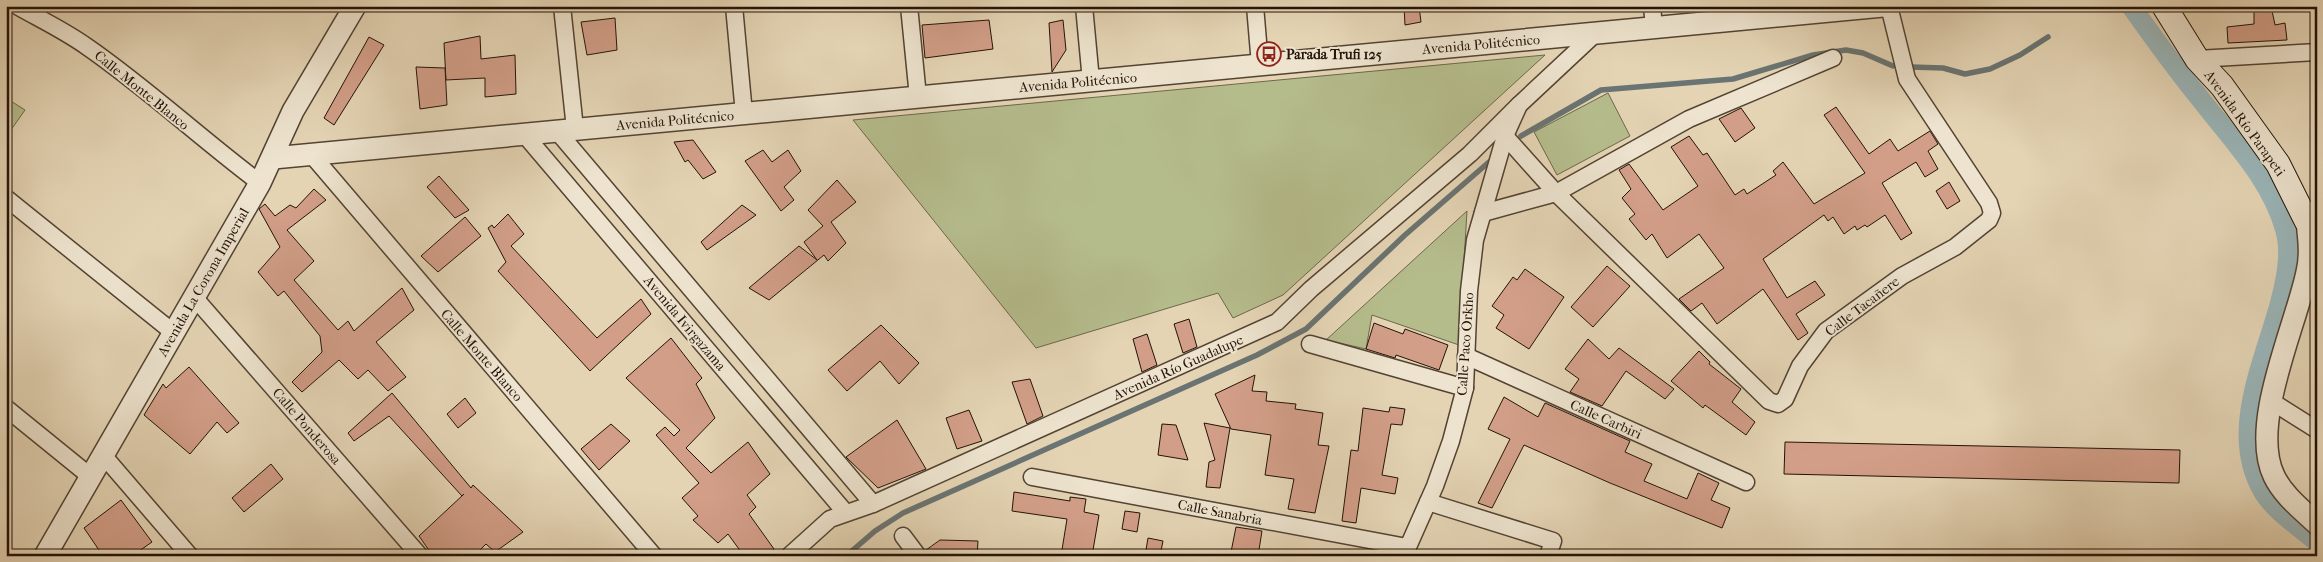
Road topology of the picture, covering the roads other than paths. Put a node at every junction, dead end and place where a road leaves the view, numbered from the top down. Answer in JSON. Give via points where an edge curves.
{"nodes":[{"id":1,"x":17,"y":6,"type":"edge"},
{"id":2,"x":355,"y":6,"type":"edge"},
{"id":3,"x":562,"y":6,"type":"edge"},
{"id":4,"x":734,"y":6,"type":"edge"},
{"id":5,"x":909,"y":6,"type":"edge"},
{"id":6,"x":1084,"y":6,"type":"edge"},
{"id":7,"x":1255,"y":6,"type":"edge"},
{"id":8,"x":1652,"y":6,"type":"edge"},
{"id":9,"x":1883,"y":6,"type":"edge"},
{"id":10,"x":1888,"y":6,"type":"edge"},
{"id":11,"x":2164,"y":6,"type":"edge"},
{"id":12,"x":1654,"y":28,"type":"junction"},
{"id":13,"x":1596,"y":33,"type":"junction"},
{"id":14,"x":2317,"y":52,"type":"edge"},
{"id":15,"x":1833,"y":58,"type":"dead end"},
{"id":16,"x":2197,"y":59,"type":"junction"},
{"id":17,"x":1260,"y":65,"type":"junction"},
{"id":18,"x":1091,"y":81,"type":"junction"},
{"id":19,"x":918,"y":97,"type":"junction"},
{"id":20,"x":1519,"y":105,"type":"junction"},
{"id":21,"x":744,"y":114,"type":"junction"},
{"id":22,"x":566,"y":130,"type":"junction"},
{"id":23,"x":524,"y":134,"type":"junction"},
{"id":24,"x":1505,"y":136,"type":"junction"},
{"id":25,"x":311,"y":154,"type":"junction"},
{"id":26,"x":273,"y":158,"type":"junction"},
{"id":27,"x":260,"y":183,"type":"junction"},
{"id":28,"x":1556,"y":193,"type":"junction"},
{"id":29,"x":6,"y":198,"type":"edge"},
{"id":30,"x":1483,"y":213,"type":"junction"},
{"id":31,"x":2312,"y":225,"type":"edge"},
{"id":32,"x":194,"y":297,"type":"junction"},
{"id":33,"x":174,"y":333,"type":"junction"},
{"id":34,"x":1310,"y":344,"type":"dead end"},
{"id":35,"x":1466,"y":356,"type":"junction"},
{"id":36,"x":1465,"y":388,"type":"junction"},
{"id":37,"x":2271,"y":401,"type":"junction"},
{"id":38,"x":6,"y":408,"type":"edge"},
{"id":39,"x":2317,"y":430,"type":"edge"},
{"id":40,"x":103,"y":455,"type":"junction"},
{"id":41,"x":91,"y":476,"type":"junction"},
{"id":42,"x":1032,"y":477,"type":"dead end"},
{"id":43,"x":1746,"y":482,"type":"dead end"},
{"id":44,"x":1428,"y":502,"type":"junction"},
{"id":45,"x":873,"y":504,"type":"junction"},
{"id":46,"x":846,"y":512,"type":"junction"},
{"id":47,"x":2317,"y":524,"type":"edge"},
{"id":48,"x":902,"y":536,"type":"dead end"},
{"id":49,"x":1551,"y":548,"type":"edge"},
{"id":50,"x":1406,"y":551,"type":"edge"},
{"id":51,"x":45,"y":556,"type":"edge"},
{"id":52,"x":190,"y":556,"type":"edge"},
{"id":53,"x":420,"y":556,"type":"edge"},
{"id":54,"x":654,"y":556,"type":"edge"},
{"id":55,"x":789,"y":556,"type":"edge"},
{"id":56,"x":918,"y":556,"type":"edge"}],
"edges":[{"from":1,"to":27,"type":"street","name":"Calle Monte Blanco","via":[[86,46]]},
{"from":2,"to":26,"type":"street","name":"Avenida La Corona Imperial","via":[[293,111]]},
{"from":3,"to":22,"type":"street"},
{"from":4,"to":21,"type":"street"},
{"from":5,"to":19,"type":"street"},
{"from":6,"to":18,"type":"street"},
{"from":7,"to":17,"type":"street"},
{"from":8,"to":12,"type":"street"},
{"from":9,"to":12,"type":"street","name":"Avenida Politécnico"},
{"from":10,"to":28,"type":"street","name":"Calle Tacañere","via":[[1907,79],[1989,203],[1992,213],[1989,220],[1956,247],[1902,276],[1826,331],[1800,366],[1785,399],[1778,404],[1769,401]]},
{"from":11,"to":16,"type":"main road","name":"Avenida Río Parapeti"},
{"from":12,"to":13,"type":"street","name":"Avenida Politécnico"},
{"from":13,"to":17,"type":"street","name":"Avenida Politécnico"},
{"from":13,"to":20,"type":"street","name":"Avenida Río Guadalupe"},
{"from":14,"to":16,"type":"street"},
{"from":15,"to":28,"type":"street","via":[[1689,119]]},
{"from":16,"to":31,"type":"main road","name":"Avenida Río Parapeti","via":[[2222,86],[2278,164]]},
{"from":17,"to":18,"type":"street","name":"Avenida Politécnico"},
{"from":18,"to":19,"type":"street","name":"Avenida Politécnico"},
{"from":19,"to":21,"type":"street","name":"Avenida Politécnico"},
{"from":20,"to":24,"type":"street","name":"Calle Paco Orkho"},
{"from":20,"to":45,"type":"street","name":"Avenida Río Guadalupe","via":[[1470,154],[1311,289],[1277,322]]},
{"from":21,"to":22,"type":"street","name":"Avenida Politécnico"},
{"from":22,"to":23,"type":"street","name":"Avenida Politécnico"},
{"from":22,"to":45,"type":"street","name":"Avenida Ivirgazama"},
{"from":23,"to":25,"type":"street","name":"Avenida Politécnico"},
{"from":23,"to":46,"type":"street","name":"Avenida Ivirgazama"},
{"from":24,"to":28,"type":"street","name":"Calle Tacañere"},
{"from":24,"to":30,"type":"street","name":"Calle Paco Orkho"},
{"from":25,"to":26,"type":"street","name":"Avenida Politécnico"},
{"from":25,"to":54,"type":"street","name":"Calle Monte Blanco"},
{"from":26,"to":27,"type":"street","name":"Avenida La Corona Imperial"},
{"from":27,"to":32,"type":"street","name":"Avenida La Corona Imperial"},
{"from":28,"to":30,"type":"street"},
{"from":29,"to":33,"type":"street"},
{"from":30,"to":35,"type":"street","name":"Calle Paco Orkho","via":[[1475,240]]},
{"from":31,"to":37,"type":"street","name":"Avenida Río Parapeti","via":[[2308,271]]},
{"from":32,"to":33,"type":"street","name":"Avenida La Corona Imperial"},
{"from":32,"to":53,"type":"street","name":"Calle Ponderosa"},
{"from":33,"to":40,"type":"street","name":"Avenida La Corona Imperial"},
{"from":34,"to":36,"type":"street"},
{"from":35,"to":36,"type":"street","name":"Calle Paco Orkho"},
{"from":35,"to":43,"type":"street","name":"Calle Carbiri"},
{"from":36,"to":44,"type":"street","name":"Calle Paco Orkho","via":[[1451,441]]},
{"from":37,"to":39,"type":"street"},
{"from":37,"to":47,"type":"street","name":"Avenida Río Parapeti","via":[[2267,448],[2274,475],[2286,495]]},
{"from":38,"to":41,"type":"street"},
{"from":40,"to":41,"type":"street","name":"Avenida La Corona Imperial"},
{"from":40,"to":52,"type":"street"},
{"from":41,"to":51,"type":"street","name":"Avenida La Corona Imperial"},
{"from":42,"to":50,"type":"street","name":"Calle Sanabria"},
{"from":44,"to":49,"type":"street"},
{"from":44,"to":50,"type":"street","name":"Calle Paco Orkho"},
{"from":45,"to":46,"type":"street","name":"Avenida Río Guadalupe"},
{"from":46,"to":55,"type":"street","name":"Avenida Río Guadalupe","via":[[830,519]]},
{"from":48,"to":56,"type":"street"}]}
